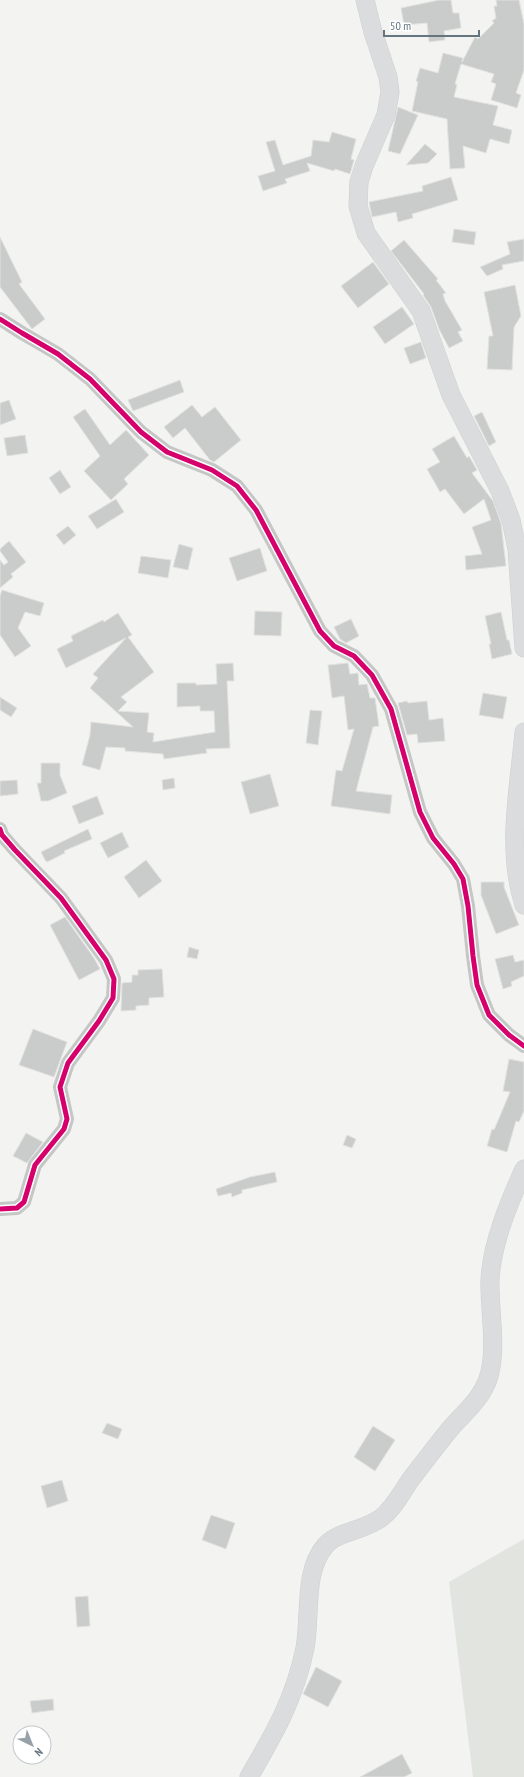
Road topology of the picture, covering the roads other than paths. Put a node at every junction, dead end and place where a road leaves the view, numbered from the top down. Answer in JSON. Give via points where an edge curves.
{"nodes":[{"id":1,"x":365,"y":0,"type":"edge"},
{"id":2,"x":0,"y":318,"type":"edge"},
{"id":3,"x":524,"y":648,"type":"edge"},
{"id":4,"x":524,"y":732,"type":"edge"},
{"id":5,"x":0,"y":829,"type":"edge"},
{"id":6,"x":524,"y":905,"type":"edge"},
{"id":7,"x":524,"y":1046,"type":"edge"},
{"id":8,"x":524,"y":1169,"type":"edge"},
{"id":9,"x":0,"y":1209,"type":"edge"},
{"id":10,"x":249,"y":1777,"type":"edge"}],
"edges":[{"from":1,"to":3,"type":"main road","via":[[388,77],[390,92],[386,116],[359,182],[358,206],[366,233],[420,311],[451,395],[500,491],[511,520],[517,549]]},
{"from":2,"to":7,"type":"street","via":[[58,354],[90,379],[141,432],[167,452],[212,470],[237,486],[256,510],[320,631],[334,646],[354,656],[372,675],[391,709],[420,812],[433,838],[463,879],[477,985],[488,1014]]},
{"from":4,"to":6,"type":"main road","via":[[516,813],[516,872]]},
{"from":5,"to":9,"type":"street","via":[[15,850],[61,898],[106,960],[114,978],[113,998],[68,1063],[60,1087],[67,1119],[64,1129],[36,1165],[24,1202],[17,1208]]},
{"from":8,"to":10,"type":"main road","via":[[508,1205],[490,1278],[492,1352],[488,1378],[479,1398],[440,1442],[381,1519],[366,1528],[339,1535],[325,1544],[316,1559],[312,1576],[305,1647],[294,1690],[276,1731]]}]}
